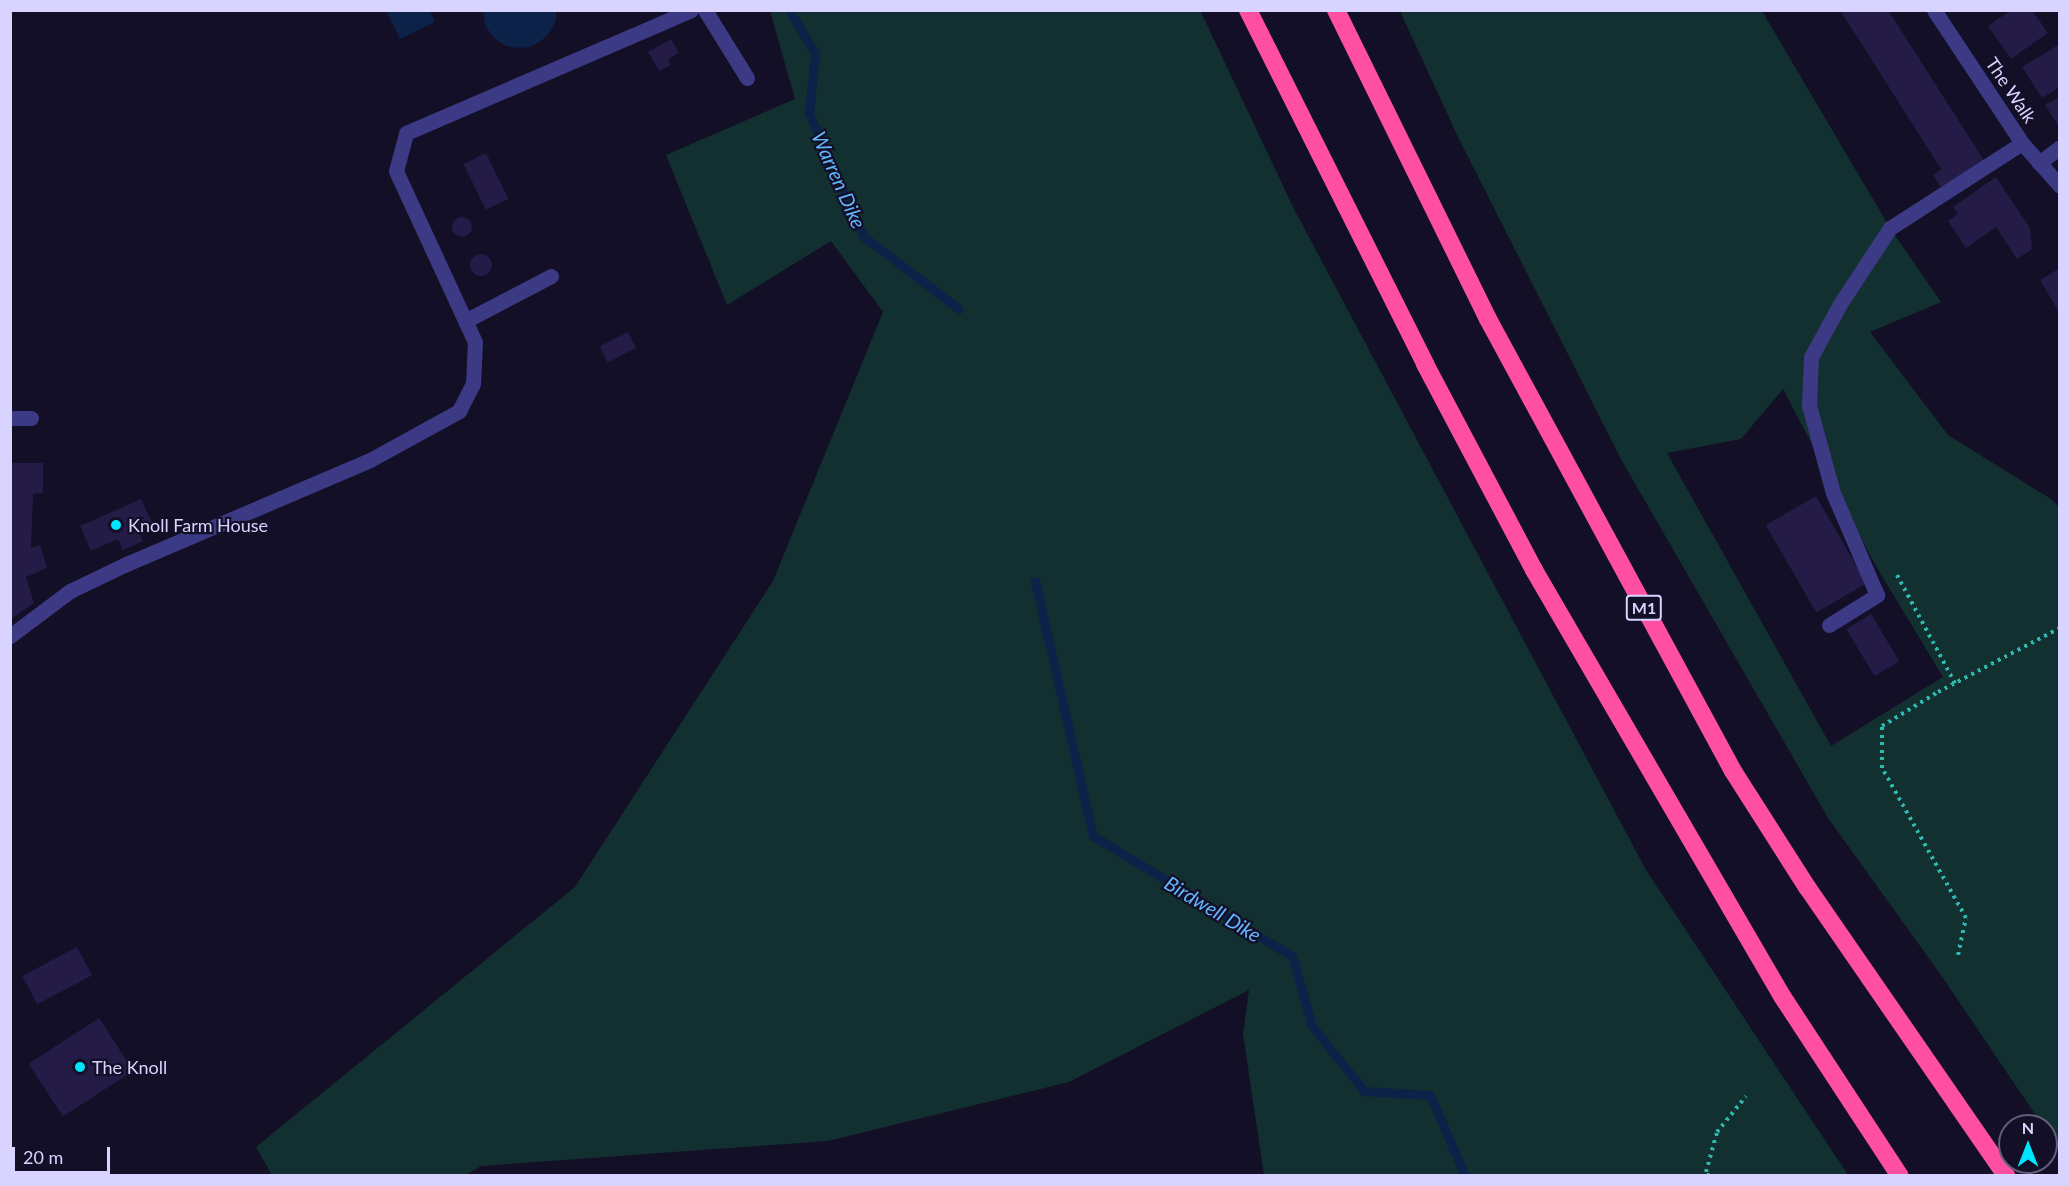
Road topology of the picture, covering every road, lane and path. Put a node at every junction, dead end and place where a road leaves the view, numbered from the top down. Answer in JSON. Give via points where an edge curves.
{"nodes":[{"id":1,"x":691,"y":10,"type":"edge"},
{"id":2,"x":705,"y":10,"type":"edge"},
{"id":3,"x":1248,"y":10,"type":"edge"},
{"id":4,"x":1336,"y":10,"type":"edge"},
{"id":5,"x":1934,"y":10,"type":"edge"},
{"id":6,"x":747,"y":78,"type":"dead end"},
{"id":7,"x":2022,"y":143,"type":"junction"},
{"id":8,"x":2060,"y":147,"type":"edge"},
{"id":9,"x":2039,"y":163,"type":"junction"},
{"id":10,"x":2060,"y":186,"type":"edge"},
{"id":11,"x":551,"y":276,"type":"dead end"},
{"id":12,"x":465,"y":321,"type":"junction"},
{"id":13,"x":10,"y":418,"type":"edge"},
{"id":14,"x":31,"y":418,"type":"dead end"},
{"id":15,"x":1895,"y":571,"type":"dead end"},
{"id":16,"x":1829,"y":625,"type":"dead end"},
{"id":17,"x":2060,"y":628,"type":"edge"},
{"id":18,"x":10,"y":636,"type":"edge"},
{"id":19,"x":1954,"y":683,"type":"junction"},
{"id":20,"x":1958,"y":955,"type":"dead end"},
{"id":21,"x":1746,"y":1096,"type":"dead end"},
{"id":22,"x":1709,"y":1176,"type":"edge"},
{"id":23,"x":1900,"y":1176,"type":"edge"},
{"id":24,"x":2006,"y":1176,"type":"edge"}],
"edges":[{"from":1,"to":12,"type":"street","via":[[406,133],[396,171]]},
{"from":2,"to":6,"type":"street"},
{"from":3,"to":23,"type":"highway","via":[[1425,364],[1534,570],[1782,996]]},
{"from":4,"to":24,"type":"highway","number":"M1","via":[[1488,319],[1733,771],[1807,887]]},
{"from":5,"to":7,"type":"street","name":"The Walk"},
{"from":7,"to":9,"type":"street","name":"The Walk"},
{"from":7,"to":16,"type":"street","via":[[1890,228],[1811,357],[1809,405],[1830,482],[1877,595]]},
{"from":8,"to":9,"type":"street"},
{"from":9,"to":10,"type":"street","name":"The Walk"},
{"from":11,"to":12,"type":"street"},
{"from":12,"to":18,"type":"street","via":[[475,342],[473,384],[459,411],[369,460],[70,591]]},
{"from":13,"to":14,"type":"street"},
{"from":15,"to":19,"type":"path"},
{"from":17,"to":19,"type":"path"},
{"from":19,"to":20,"type":"path","via":[[1882,726],[1882,768],[1966,918]]},
{"from":21,"to":22,"type":"path","via":[[1717,1132],[1706,1172]]}]}
